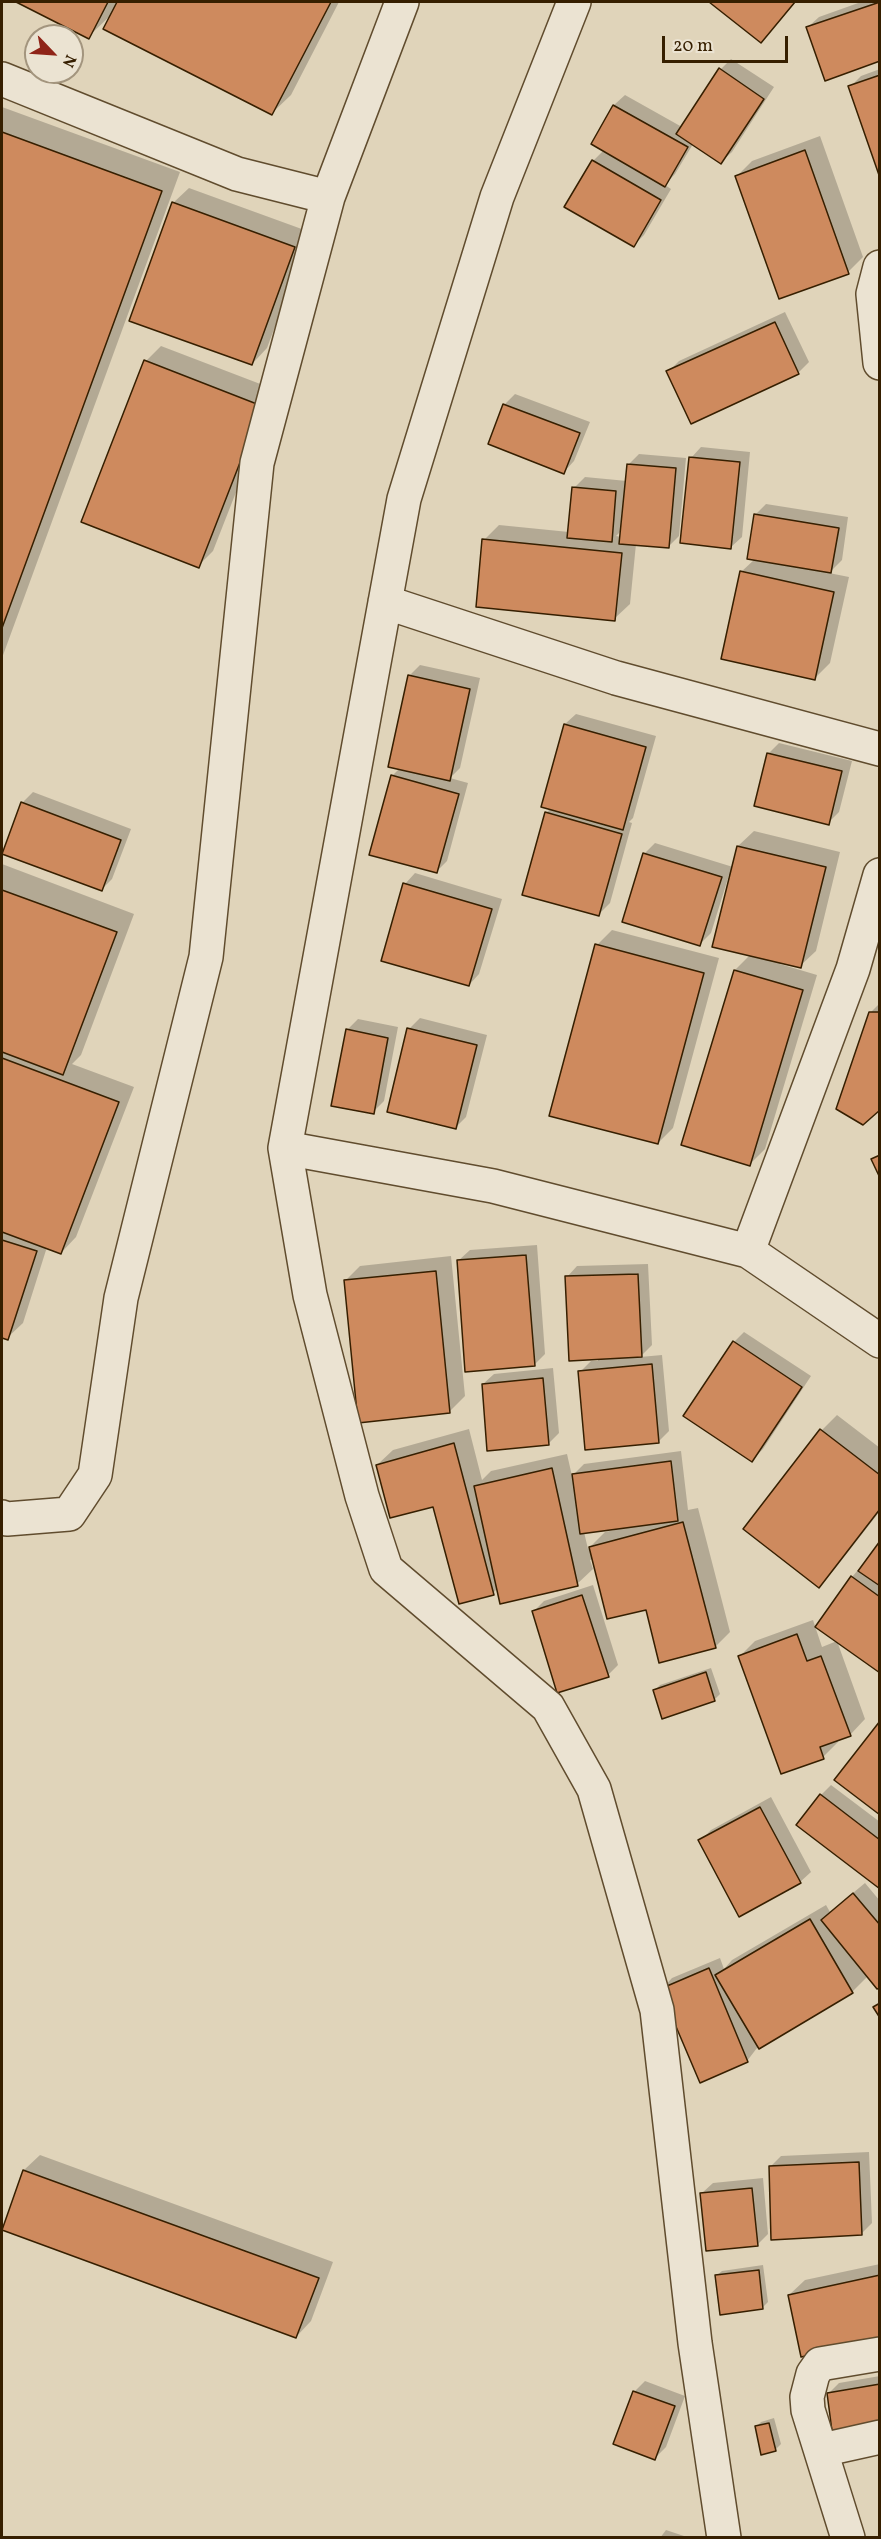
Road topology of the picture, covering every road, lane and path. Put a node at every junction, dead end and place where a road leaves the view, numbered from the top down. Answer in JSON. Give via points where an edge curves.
{"nodes":[{"id":1,"x":402,"y":2,"type":"edge"},
{"id":2,"x":574,"y":2,"type":"edge"},
{"id":3,"x":2,"y":79,"type":"edge"},
{"id":4,"x":328,"y":197,"type":"junction"},
{"id":5,"x":879,"y":267,"type":"edge"},
{"id":6,"x":879,"y":363,"type":"edge"},
{"id":7,"x":385,"y":602,"type":"junction"},
{"id":8,"x":879,"y":749,"type":"edge"},
{"id":9,"x":879,"y":875,"type":"edge"},
{"id":10,"x":285,"y":1148,"type":"junction"},
{"id":11,"x":748,"y":1251,"type":"junction"},
{"id":12,"x":879,"y":1341,"type":"edge"},
{"id":13,"x":2,"y":1517,"type":"edge"},
{"id":14,"x":879,"y":2354,"type":"edge"},
{"id":15,"x":879,"y":2437,"type":"edge"},
{"id":16,"x":822,"y":2450,"type":"junction"},
{"id":17,"x":724,"y":2538,"type":"edge"},
{"id":18,"x":848,"y":2538,"type":"edge"}],
"edges":[{"from":1,"to":4,"type":"street"},
{"from":2,"to":7,"type":"street","via":[[497,197],[404,499]]},
{"from":3,"to":4,"type":"street","via":[[237,174]]},
{"from":4,"to":13,"type":"street","via":[[257,463],[206,957],[121,1298],[95,1475],[69,1514]]},
{"from":5,"to":6,"type":"street","via":[[873,294]]},
{"from":7,"to":8,"type":"street","via":[[616,678]]},
{"from":7,"to":10,"type":"street"},
{"from":9,"to":11,"type":"street","via":[[853,969]]},
{"from":10,"to":11,"type":"street","via":[[493,1186]]},
{"from":10,"to":17,"type":"street","via":[[310,1295],[362,1496],[386,1569],[548,1707],[594,1789],[657,2010],[694,2343]]},
{"from":11,"to":12,"type":"street"},
{"from":14,"to":16,"type":"street","via":[[820,2364],[813,2374],[808,2410]]},
{"from":15,"to":16,"type":"street"},
{"from":16,"to":18,"type":"street"}]}
